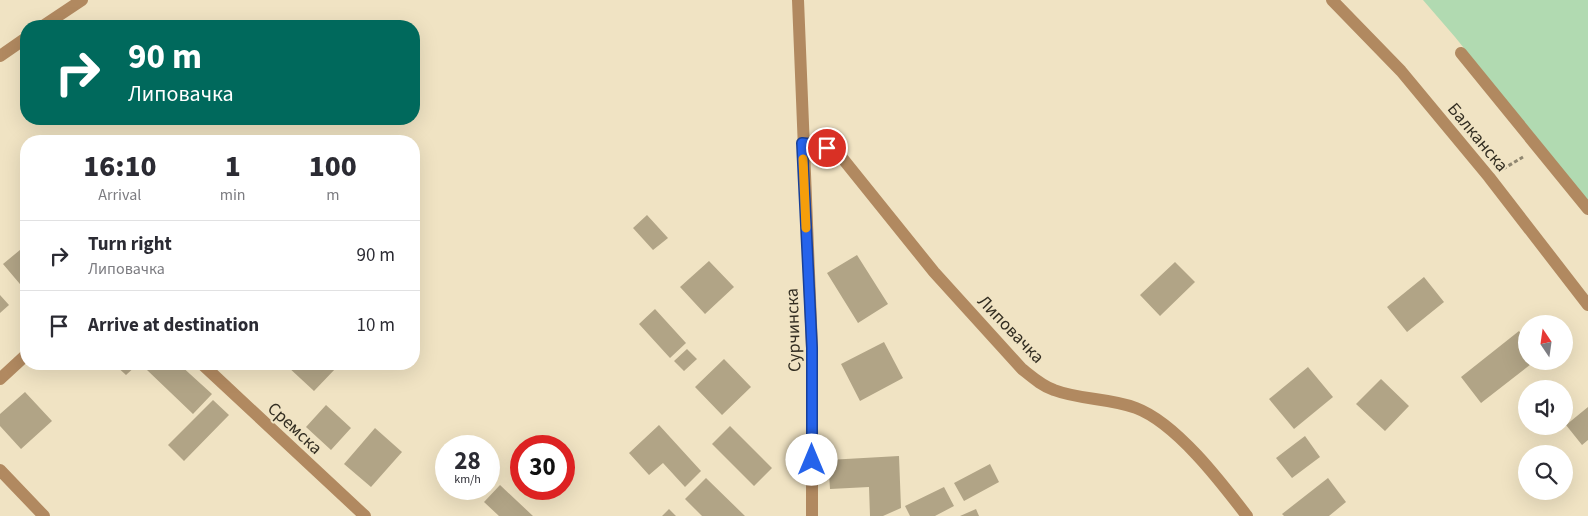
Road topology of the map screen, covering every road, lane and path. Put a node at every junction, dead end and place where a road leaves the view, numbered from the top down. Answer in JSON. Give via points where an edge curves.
{"nodes":[{"id":1,"x":82,"y":0,"type":"edge"},
{"id":2,"x":798,"y":0,"type":"edge"},
{"id":3,"x":1332,"y":0,"type":"edge"},
{"id":4,"x":52,"y":20,"type":"edge"},
{"id":5,"x":20,"y":42,"type":"edge"},
{"id":6,"x":1460,"y":53,"type":"dead end"},
{"id":7,"x":0,"y":56,"type":"edge"},
{"id":8,"x":802,"y":143,"type":"junction"},
{"id":9,"x":1539,"y":148,"type":"junction"},
{"id":10,"x":1489,"y":177,"type":"junction"},
{"id":11,"x":1588,"y":210,"type":"edge"},
{"id":12,"x":1588,"y":305,"type":"edge"},
{"id":13,"x":20,"y":361,"type":"edge"},
{"id":14,"x":208,"y":370,"type":"edge"},
{"id":15,"x":0,"y":379,"type":"edge"},
{"id":16,"x":0,"y":470,"type":"edge"},
{"id":17,"x":44,"y":516,"type":"edge"},
{"id":18,"x":365,"y":516,"type":"edge"},
{"id":19,"x":812,"y":516,"type":"edge"},
{"id":20,"x":1247,"y":516,"type":"edge"}],
"edges":[{"from":1,"to":4,"type":"street"},
{"from":2,"to":8,"type":"street","name":"Сурчинска"},
{"from":3,"to":10,"type":"street","name":"Балканска","via":[[1401,71]]},
{"from":5,"to":7,"type":"street"},
{"from":6,"to":9,"type":"street"},
{"from":8,"to":19,"type":"street","name":"Сурчинска","via":[[812,348]]},
{"from":8,"to":20,"type":"street","name":"Липовачка","via":[[820,145],[839,154],[934,272],[1022,369],[1052,390],[1119,403],[1150,415],[1211,470]]},
{"from":9,"to":10,"type":"path"},
{"from":9,"to":11,"type":"street"},
{"from":10,"to":12,"type":"street","name":"Балканска"},
{"from":13,"to":15,"type":"street"},
{"from":14,"to":18,"type":"street","name":"Сремска"},
{"from":16,"to":17,"type":"street"}]}
